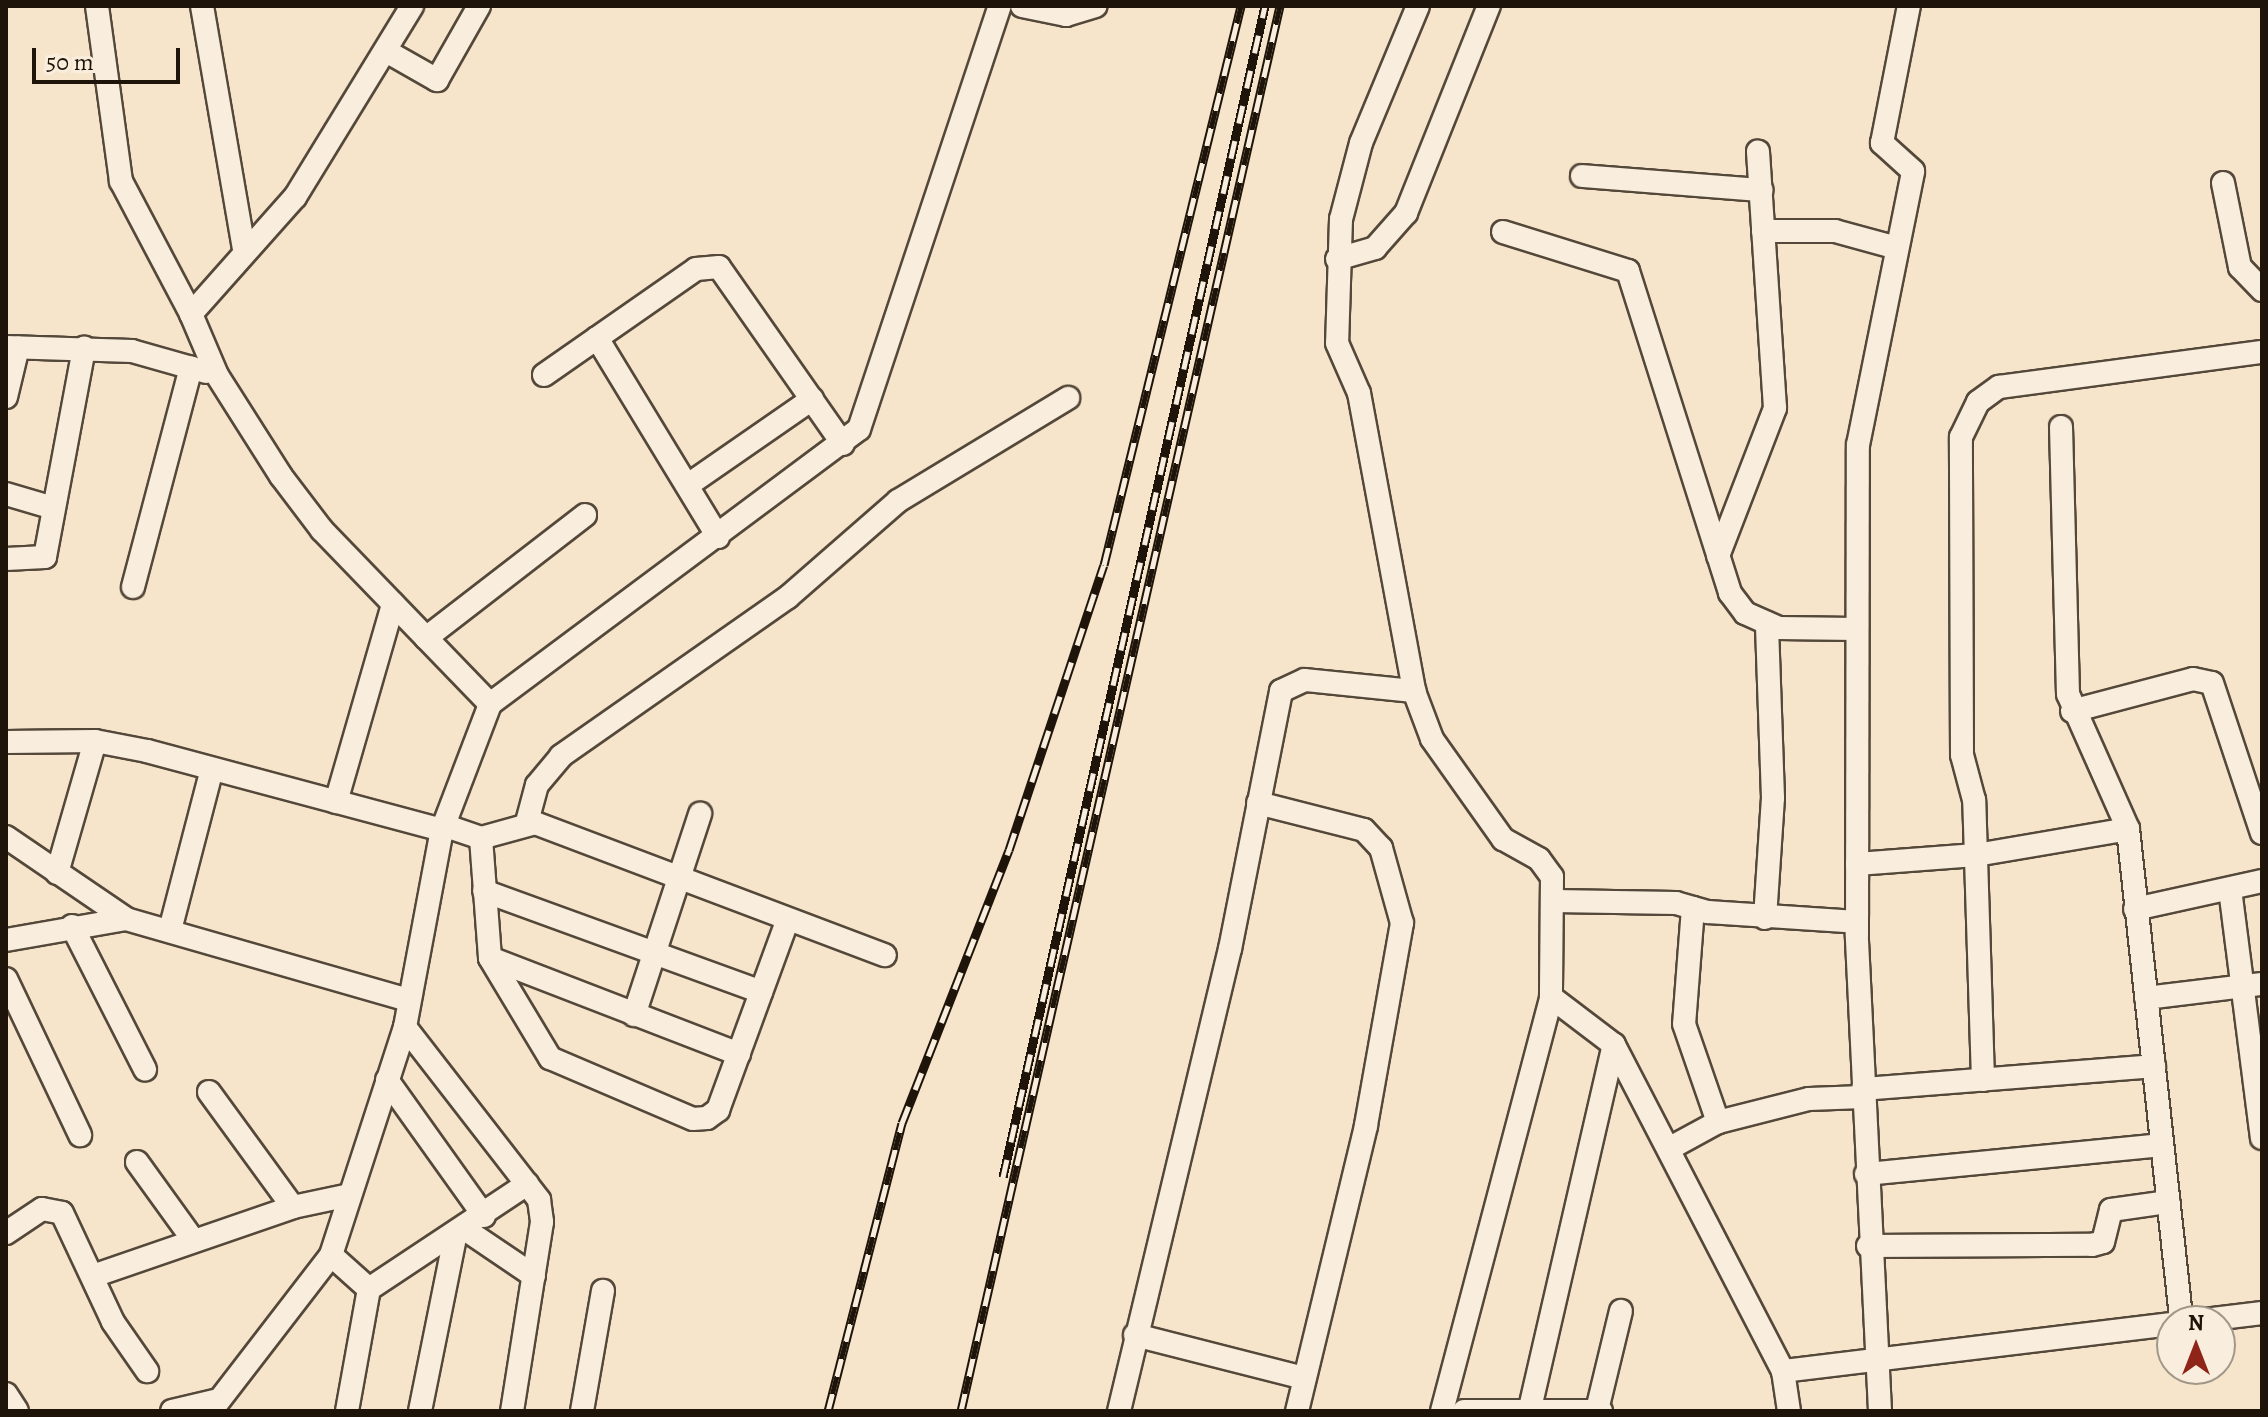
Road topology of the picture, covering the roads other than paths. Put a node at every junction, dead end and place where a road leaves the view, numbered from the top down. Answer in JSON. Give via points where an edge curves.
{"nodes":[{"id":1,"x":97,"y":6,"type":"edge"},
{"id":2,"x":202,"y":6,"type":"edge"},
{"id":3,"x":412,"y":6,"type":"edge"},
{"id":4,"x":479,"y":6,"type":"edge"},
{"id":5,"x":1000,"y":6,"type":"edge"},
{"id":6,"x":1022,"y":6,"type":"edge"},
{"id":7,"x":1096,"y":6,"type":"edge"},
{"id":8,"x":1418,"y":6,"type":"edge"},
{"id":9,"x":1489,"y":6,"type":"edge"},
{"id":10,"x":1909,"y":6,"type":"edge"},
{"id":11,"x":386,"y":51,"type":"junction"},
{"id":12,"x":1758,"y":152,"type":"dead end"},
{"id":13,"x":1582,"y":176,"type":"dead end"},
{"id":14,"x":2223,"y":183,"type":"dead end"},
{"id":15,"x":1761,"y":190,"type":"junction"},
{"id":16,"x":1763,"y":231,"type":"junction"},
{"id":17,"x":1503,"y":232,"type":"dead end"},
{"id":18,"x":1897,"y":248,"type":"junction"},
{"id":19,"x":244,"y":250,"type":"junction"},
{"id":20,"x":1337,"y":259,"type":"junction"},
{"id":21,"x":2262,"y":290,"type":"edge"},
{"id":22,"x":191,"y":314,"type":"junction"},
{"id":23,"x":597,"y":338,"type":"junction"},
{"id":24,"x":12,"y":347,"type":"edge"},
{"id":25,"x":84,"y":348,"type":"junction"},
{"id":26,"x":2262,"y":352,"type":"edge"},
{"id":27,"x":191,"y":368,"type":"junction"},
{"id":28,"x":217,"y":375,"type":"junction"},
{"id":29,"x":544,"y":375,"type":"dead end"},
{"id":30,"x":6,"y":397,"type":"edge"},
{"id":31,"x":1068,"y":398,"type":"dead end"},
{"id":32,"x":812,"y":399,"type":"junction"},
{"id":33,"x":2061,"y":427,"type":"dead end"},
{"id":34,"x":843,"y":444,"type":"junction"},
{"id":35,"x":688,"y":485,"type":"junction"},
{"id":36,"x":6,"y":494,"type":"edge"},
{"id":37,"x":50,"y":507,"type":"junction"},
{"id":38,"x":585,"y":515,"type":"dead end"},
{"id":39,"x":718,"y":537,"type":"junction"},
{"id":40,"x":1718,"y":556,"type":"junction"},
{"id":41,"x":6,"y":559,"type":"edge"},
{"id":42,"x":133,"y":587,"type":"dead end"},
{"id":43,"x":393,"y":604,"type":"junction"},
{"id":44,"x":1767,"y":623,"type":"junction"},
{"id":45,"x":1856,"y":629,"type":"junction"},
{"id":46,"x":426,"y":638,"type":"junction"},
{"id":47,"x":1414,"y":691,"type":"junction"},
{"id":48,"x":490,"y":704,"type":"junction"},
{"id":49,"x":2072,"y":711,"type":"junction"},
{"id":50,"x":95,"y":741,"type":"junction"},
{"id":51,"x":6,"y":742,"type":"edge"},
{"id":52,"x":212,"y":769,"type":"junction"},
{"id":53,"x":336,"y":802,"type":"junction"},
{"id":54,"x":1258,"y":803,"type":"junction"},
{"id":55,"x":700,"y":814,"type":"dead end"},
{"id":56,"x":527,"y":822,"type":"junction"},
{"id":57,"x":442,"y":828,"type":"junction"},
{"id":58,"x":2128,"y":829,"type":"junction"},
{"id":59,"x":2262,"y":833,"type":"edge"},
{"id":60,"x":6,"y":837,"type":"edge"},
{"id":61,"x":481,"y":838,"type":"junction"},
{"id":62,"x":1976,"y":855,"type":"junction"},
{"id":63,"x":1857,"y":864,"type":"junction"},
{"id":64,"x":57,"y":873,"type":"junction"},
{"id":65,"x":679,"y":879,"type":"junction"},
{"id":66,"x":2262,"y":881,"type":"edge"},
{"id":67,"x":2230,"y":889,"type":"junction"},
{"id":68,"x":484,"y":891,"type":"junction"},
{"id":69,"x":1554,"y":901,"type":"junction"},
{"id":70,"x":1693,"y":908,"type":"junction"},
{"id":71,"x":2135,"y":909,"type":"junction"},
{"id":72,"x":1765,"y":918,"type":"junction"},
{"id":73,"x":126,"y":919,"type":"junction"},
{"id":74,"x":787,"y":921,"type":"junction"},
{"id":75,"x":1857,"y":922,"type":"junction"},
{"id":76,"x":72,"y":926,"type":"junction"},
{"id":77,"x":170,"y":930,"type":"junction"},
{"id":78,"x":6,"y":940,"type":"edge"},
{"id":79,"x":652,"y":953,"type":"junction"},
{"id":80,"x":885,"y":955,"type":"dead end"},
{"id":81,"x":490,"y":958,"type":"junction"},
{"id":82,"x":6,"y":979,"type":"edge"},
{"id":83,"x":2251,"y":985,"type":"edge"},
{"id":84,"x":761,"y":992,"type":"junction"},
{"id":85,"x":1551,"y":997,"type":"junction"},
{"id":86,"x":2146,"y":998,"type":"junction"},
{"id":87,"x":409,"y":1000,"type":"junction"},
{"id":88,"x":634,"y":1015,"type":"junction"},
{"id":89,"x":405,"y":1027,"type":"junction"},
{"id":90,"x":1614,"y":1045,"type":"junction"},
{"id":91,"x":739,"y":1054,"type":"junction"},
{"id":92,"x":2154,"y":1066,"type":"junction"},
{"id":93,"x":145,"y":1069,"type":"dead end"},
{"id":94,"x":387,"y":1080,"type":"junction"},
{"id":95,"x":1983,"y":1080,"type":"junction"},
{"id":96,"x":209,"y":1092,"type":"dead end"},
{"id":97,"x":1863,"y":1093,"type":"junction"},
{"id":98,"x":1718,"y":1122,"type":"junction"},
{"id":99,"x":80,"y":1135,"type":"dead end"},
{"id":100,"x":2262,"y":1138,"type":"edge"},
{"id":101,"x":2162,"y":1145,"type":"junction"},
{"id":102,"x":1672,"y":1147,"type":"junction"},
{"id":103,"x":137,"y":1162,"type":"dead end"},
{"id":104,"x":1866,"y":1174,"type":"junction"},
{"id":105,"x":527,"y":1184,"type":"junction"},
{"id":106,"x":350,"y":1195,"type":"junction"},
{"id":107,"x":2168,"y":1202,"type":"junction"},
{"id":108,"x":293,"y":1207,"type":"junction"},
{"id":109,"x":468,"y":1228,"type":"junction"},
{"id":110,"x":6,"y":1233,"type":"edge"},
{"id":111,"x":194,"y":1241,"type":"junction"},
{"id":112,"x":1868,"y":1246,"type":"junction"},
{"id":113,"x":331,"y":1255,"type":"junction"},
{"id":114,"x":93,"y":1276,"type":"junction"},
{"id":115,"x":534,"y":1276,"type":"junction"},
{"id":116,"x":369,"y":1289,"type":"junction"},
{"id":117,"x":603,"y":1291,"type":"dead end"},
{"id":118,"x":2180,"y":1305,"type":"edge"},
{"id":119,"x":1621,"y":1311,"type":"dead end"},
{"id":120,"x":2262,"y":1313,"type":"edge"},
{"id":121,"x":2236,"y":1314,"type":"edge"},
{"id":122,"x":2156,"y":1320,"type":"edge"},
{"id":123,"x":1135,"y":1335,"type":"junction"},
{"id":124,"x":1873,"y":1358,"type":"junction"},
{"id":125,"x":147,"y":1371,"type":"dead end"},
{"id":126,"x":1783,"y":1371,"type":"junction"},
{"id":127,"x":1304,"y":1378,"type":"junction"},
{"id":128,"x":219,"y":1407,"type":"edge"},
{"id":129,"x":1530,"y":1408,"type":"junction"},
{"id":130,"x":172,"y":1411,"type":"edge"},
{"id":131,"x":347,"y":1411,"type":"edge"},
{"id":132,"x":420,"y":1411,"type":"edge"},
{"id":133,"x":512,"y":1411,"type":"edge"},
{"id":134,"x":582,"y":1411,"type":"edge"},
{"id":135,"x":1119,"y":1411,"type":"edge"},
{"id":136,"x":1297,"y":1411,"type":"edge"},
{"id":137,"x":1442,"y":1411,"type":"edge"},
{"id":138,"x":1464,"y":1411,"type":"edge"},
{"id":139,"x":1599,"y":1411,"type":"edge"},
{"id":140,"x":1789,"y":1411,"type":"edge"},
{"id":141,"x":1880,"y":1411,"type":"edge"}],
"edges":[{"from":1,"to":22,"type":"street","via":[[121,181]]},
{"from":2,"to":19,"type":"street"},
{"from":3,"to":11,"type":"street"},
{"from":4,"to":11,"type":"street","via":[[437,80]]},
{"from":5,"to":34,"type":"street","via":[[868,414]]},
{"from":6,"to":7,"type":"street","via":[[1066,15]]},
{"from":8,"to":20,"type":"street","via":[[1361,143]]},
{"from":9,"to":20,"type":"street","via":[[1406,213],[1375,248]]},
{"from":10,"to":18,"type":"street","via":[[1882,143],[1913,171]]},
{"from":11,"to":19,"type":"street","via":[[295,197]]},
{"from":12,"to":15,"type":"street"},
{"from":13,"to":15,"type":"street"},
{"from":14,"to":21,"type":"street","via":[[2240,267]]},
{"from":15,"to":16,"type":"street"},
{"from":16,"to":18,"type":"street","via":[[1835,231]]},
{"from":16,"to":40,"type":"street","via":[[1775,408]]},
{"from":17,"to":40,"type":"street","via":[[1628,271]]},
{"from":18,"to":45,"type":"street","via":[[1858,445]]},
{"from":19,"to":22,"type":"street"},
{"from":20,"to":47,"type":"street","via":[[1343,351]]},
{"from":22,"to":28,"type":"street"},
{"from":23,"to":29,"type":"street"},
{"from":23,"to":32,"type":"street","via":[[696,269],[719,267]]},
{"from":23,"to":35,"type":"street"},
{"from":24,"to":25,"type":"street"},
{"from":24,"to":30,"type":"street"},
{"from":25,"to":27,"type":"street","via":[[132,351]]},
{"from":25,"to":37,"type":"street"},
{"from":26,"to":62,"type":"street","via":[[1999,387],[1978,402],[1961,437],[1962,755],[1974,800]]},
{"from":27,"to":28,"type":"street"},
{"from":27,"to":42,"type":"street"},
{"from":28,"to":43,"type":"street","via":[[322,530]]},
{"from":31,"to":56,"type":"street","via":[[898,501],[788,597],[561,756],[537,785]]},
{"from":32,"to":34,"type":"street"},
{"from":32,"to":35,"type":"street"},
{"from":33,"to":49,"type":"street"},
{"from":34,"to":39,"type":"street"},
{"from":35,"to":39,"type":"street"},
{"from":36,"to":37,"type":"street"},
{"from":37,"to":41,"type":"street","via":[[45,557]]},
{"from":38,"to":46,"type":"street"},
{"from":39,"to":48,"type":"street"},
{"from":40,"to":44,"type":"street","via":[[1745,613]]},
{"from":43,"to":46,"type":"street"},
{"from":43,"to":53,"type":"street"},
{"from":44,"to":45,"type":"street"},
{"from":44,"to":72,"type":"street","via":[[1773,798]]},
{"from":45,"to":63,"type":"street"},
{"from":46,"to":48,"type":"street"},
{"from":47,"to":54,"type":"street","via":[[1292,682],[1281,691]]},
{"from":47,"to":69,"type":"street","via":[[1461,789],[1503,839],[1539,859],[1552,877]]},
{"from":48,"to":57,"type":"street"},
{"from":49,"to":58,"type":"street"},
{"from":49,"to":59,"type":"street","via":[[2193,679],[2212,683]]},
{"from":50,"to":51,"type":"street"},
{"from":50,"to":52,"type":"street"},
{"from":50,"to":64,"type":"street"},
{"from":52,"to":53,"type":"street"},
{"from":52,"to":77,"type":"street"},
{"from":53,"to":57,"type":"street"},
{"from":54,"to":123,"type":"street","via":[[1230,949]]},
{"from":54,"to":127,"type":"street","via":[[1364,830],[1381,848],[1402,923],[1366,1126]]},
{"from":55,"to":65,"type":"street"},
{"from":56,"to":61,"type":"street"},
{"from":56,"to":65,"type":"street"},
{"from":57,"to":61,"type":"street"},
{"from":57,"to":87,"type":"street"},
{"from":58,"to":62,"type":"street"},
{"from":58,"to":71,"type":"street"},
{"from":60,"to":64,"type":"street"},
{"from":61,"to":68,"type":"street"},
{"from":62,"to":63,"type":"street"},
{"from":62,"to":95,"type":"street"},
{"from":63,"to":75,"type":"street"},
{"from":64,"to":73,"type":"street"},
{"from":65,"to":74,"type":"street"},
{"from":65,"to":79,"type":"street"},
{"from":66,"to":67,"type":"street"},
{"from":67,"to":71,"type":"street"},
{"from":67,"to":83,"type":"street"},
{"from":68,"to":79,"type":"street"},
{"from":68,"to":81,"type":"street"},
{"from":69,"to":70,"type":"street"},
{"from":69,"to":85,"type":"street"},
{"from":70,"to":72,"type":"street"},
{"from":70,"to":98,"type":"street","via":[[1684,1024]]},
{"from":71,"to":86,"type":"street"},
{"from":72,"to":75,"type":"street"},
{"from":73,"to":76,"type":"street"},
{"from":73,"to":77,"type":"street"},
{"from":74,"to":80,"type":"street"},
{"from":74,"to":84,"type":"street"},
{"from":75,"to":97,"type":"street"},
{"from":76,"to":78,"type":"street"},
{"from":76,"to":93,"type":"street"},
{"from":77,"to":87,"type":"street"},
{"from":79,"to":84,"type":"street"},
{"from":79,"to":88,"type":"street"},
{"from":81,"to":88,"type":"street"},
{"from":81,"to":91,"type":"street","via":[[550,1058],[693,1119],[718,1110]]},
{"from":82,"to":99,"type":"street"},
{"from":83,"to":86,"type":"street"},
{"from":83,"to":100,"type":"street"},
{"from":84,"to":91,"type":"street"},
{"from":85,"to":90,"type":"street"},
{"from":85,"to":137,"type":"street"},
{"from":86,"to":92,"type":"street"},
{"from":87,"to":89,"type":"street"},
{"from":88,"to":91,"type":"street"},
{"from":89,"to":94,"type":"street"},
{"from":89,"to":105,"type":"street"},
{"from":90,"to":102,"type":"street"},
{"from":90,"to":129,"type":"street"},
{"from":92,"to":95,"type":"street"},
{"from":92,"to":101,"type":"street"},
{"from":94,"to":106,"type":"street"},
{"from":94,"to":109,"type":"street"},
{"from":95,"to":97,"type":"street"},
{"from":96,"to":108,"type":"street"},
{"from":97,"to":98,"type":"street","via":[[1809,1099]]},
{"from":97,"to":104,"type":"street"},
{"from":98,"to":102,"type":"street"},
{"from":101,"to":104,"type":"street"},
{"from":101,"to":107,"type":"street"},
{"from":102,"to":126,"type":"street"},
{"from":103,"to":111,"type":"street"},
{"from":104,"to":112,"type":"street"},
{"from":105,"to":109,"type":"street"},
{"from":105,"to":115,"type":"street","via":[[542,1211]]},
{"from":106,"to":108,"type":"street"},
{"from":106,"to":113,"type":"street"},
{"from":107,"to":112,"type":"street","via":[[2111,1210],[2103,1242],[2092,1245]]},
{"from":107,"to":118,"type":"street"},
{"from":108,"to":111,"type":"street"},
{"from":109,"to":115,"type":"street"},
{"from":109,"to":116,"type":"street"},
{"from":109,"to":132,"type":"street"},
{"from":110,"to":114,"type":"street","via":[[42,1209],[62,1213]]},
{"from":111,"to":114,"type":"street"},
{"from":112,"to":124,"type":"street"},
{"from":113,"to":116,"type":"street"},
{"from":113,"to":128,"type":"street"},
{"from":114,"to":125,"type":"street","via":[[127,1347]]},
{"from":115,"to":133,"type":"street"},
{"from":116,"to":131,"type":"street"},
{"from":117,"to":134,"type":"street"},
{"from":119,"to":139,"type":"street"},
{"from":120,"to":121,"type":"street"},
{"from":122,"to":124,"type":"street"},
{"from":123,"to":127,"type":"street"},
{"from":123,"to":135,"type":"street"},
{"from":124,"to":126,"type":"street"},
{"from":124,"to":141,"type":"street"},
{"from":126,"to":140,"type":"street"},
{"from":127,"to":136,"type":"street"},
{"from":128,"to":130,"type":"street"},
{"from":129,"to":138,"type":"street"},
{"from":129,"to":139,"type":"street"}]}
